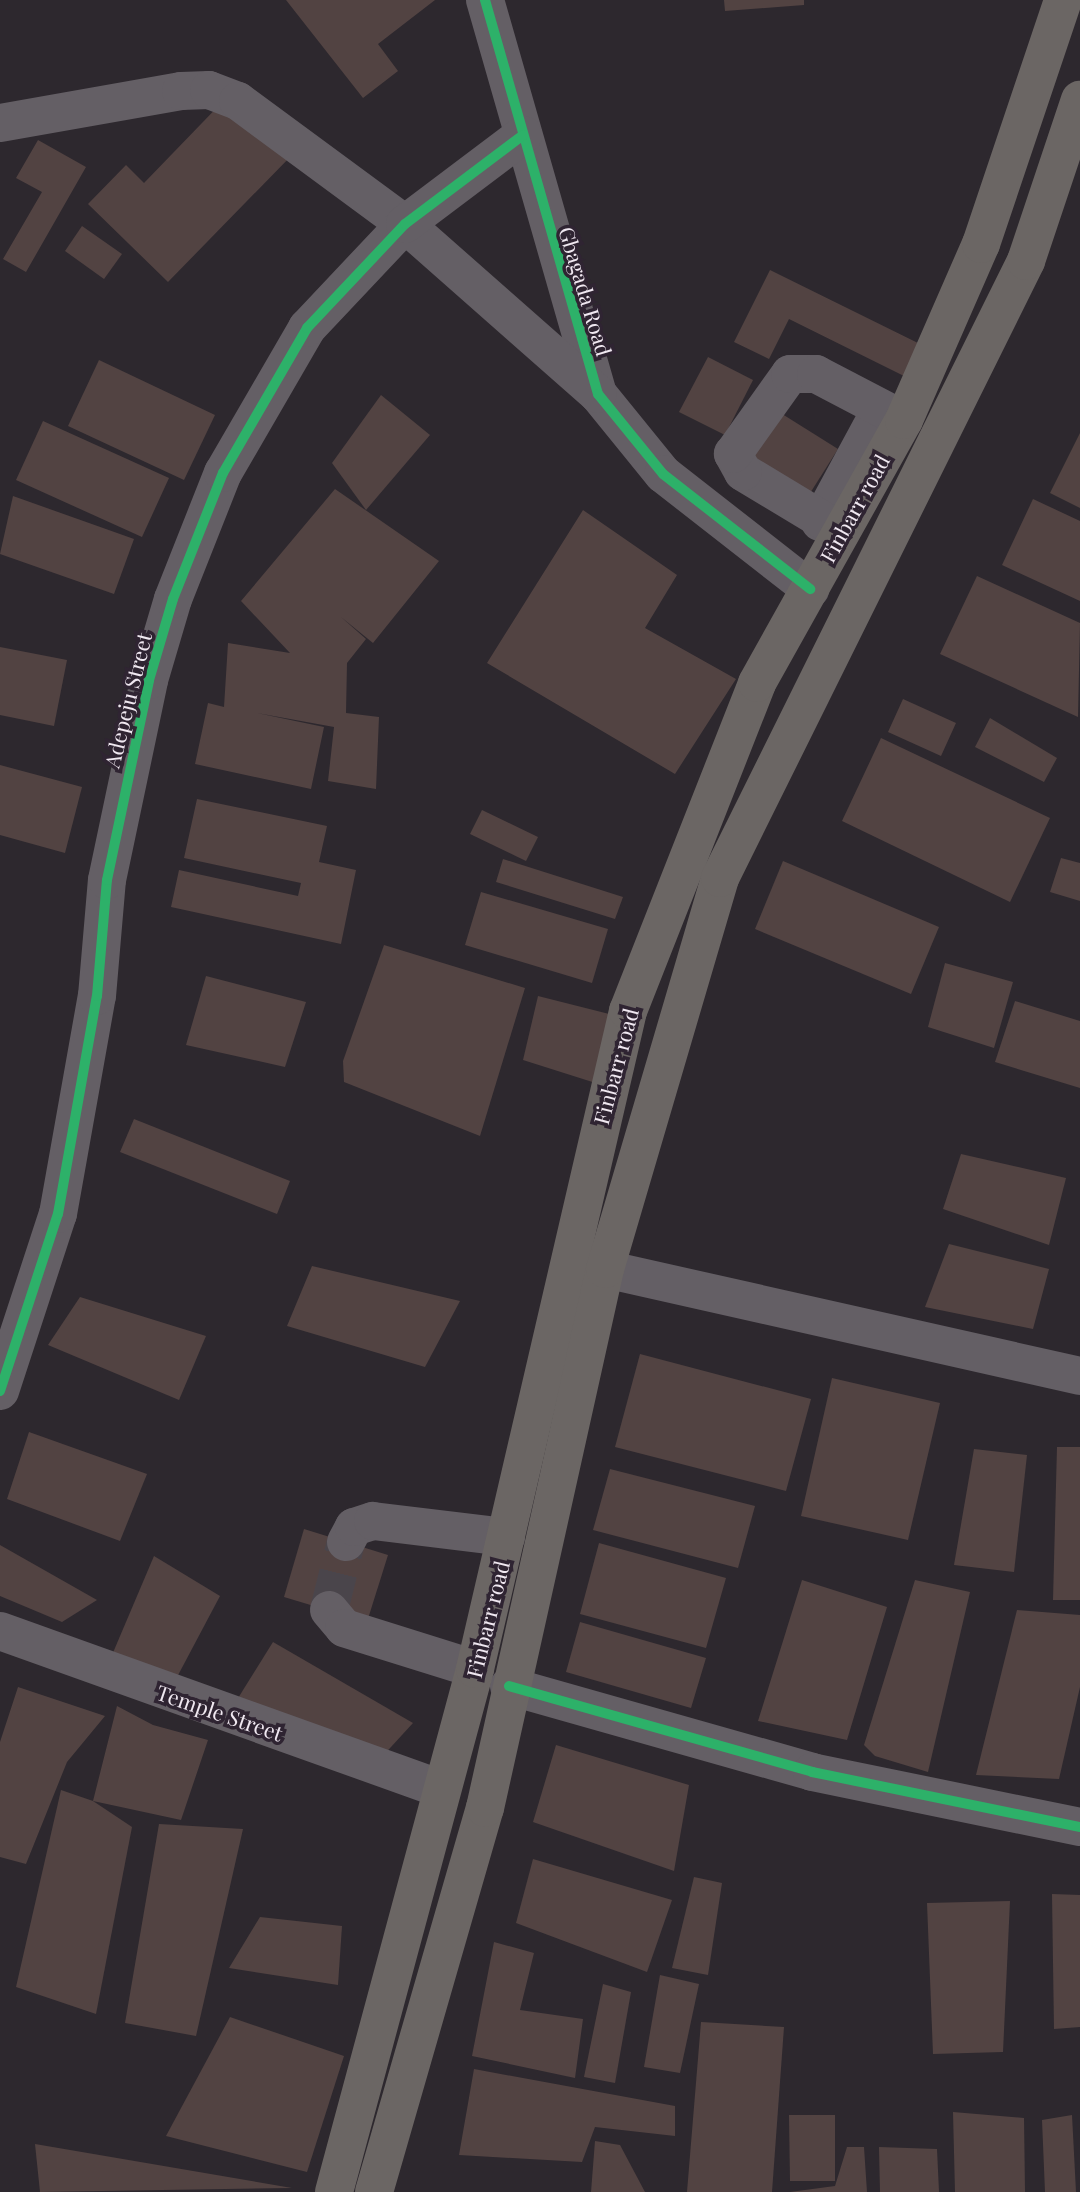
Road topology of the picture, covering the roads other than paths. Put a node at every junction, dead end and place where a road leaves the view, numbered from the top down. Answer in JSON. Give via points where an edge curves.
{"nodes":[{"id":1,"x":485,"y":0,"type":"edge"},
{"id":2,"x":1063,"y":0,"type":"edge"},
{"id":3,"x":1080,"y":100,"type":"edge"},
{"id":4,"x":0,"y":123,"type":"edge"},
{"id":5,"x":523,"y":135,"type":"junction"},
{"id":6,"x":405,"y":224,"type":"junction"},
{"id":7,"x":598,"y":394,"type":"junction"},
{"id":8,"x":893,"y":415,"type":"junction"},
{"id":9,"x":830,"y":526,"type":"junction"},
{"id":10,"x":810,"y":589,"type":"junction"},
{"id":11,"x":605,"y":1269,"type":"junction"},
{"id":12,"x":1080,"y":1376,"type":"edge"},
{"id":13,"x":0,"y":1391,"type":"edge"},
{"id":14,"x":506,"y":1537,"type":"junction"},
{"id":15,"x":346,"y":1542,"type":"tunnel mouth"},
{"id":16,"x":329,"y":1610,"type":"dead end"},
{"id":17,"x":0,"y":1632,"type":"edge"},
{"id":18,"x":492,"y":1677,"type":"junction"},
{"id":19,"x":442,"y":1789,"type":"junction"},
{"id":20,"x":1080,"y":1827,"type":"edge"},
{"id":21,"x":334,"y":2192,"type":"edge"},
{"id":22,"x":374,"y":2192,"type":"edge"}],
"edges":[{"from":1,"to":5,"type":"street","name":"Gbagada Road"},
{"from":2,"to":8,"type":"main road","name":"Finbarr road","via":[[981,244]]},
{"from":3,"to":11,"type":"main road","name":"Finbarr road","via":[[1026,261],[720,878]]},
{"from":4,"to":6,"type":"street","via":[[209,90],[237,101]]},
{"from":5,"to":6,"type":"street","name":"Adepeju Street"},
{"from":5,"to":7,"type":"street","name":"Gbagada Road"},
{"from":6,"to":7,"type":"street"},
{"from":6,"to":13,"type":"street","name":"Adepeju Street","via":[[307,328],[223,473],[173,599],[107,880],[97,996],[58,1214]]},
{"from":7,"to":10,"type":"street","name":"Gbagada Road","via":[[663,474]]},
{"from":8,"to":9,"type":"main road","name":"Finbarr road"},
{"from":8,"to":9,"type":"street","via":[[816,374],[790,374],[733,454],[743,472]]},
{"from":9,"to":10,"type":"main road","name":"Finbarr road"},
{"from":10,"to":14,"type":"main road","name":"Finbarr road","via":[[757,683],[628,1011],[571,1235]]},
{"from":11,"to":12,"type":"street"},
{"from":11,"to":18,"type":"main road","name":"Finbarr road"},
{"from":14,"to":15,"type":"street","via":[[373,1521],[354,1527]]},
{"from":14,"to":18,"type":"main road","name":"Finbarr road"},
{"from":16,"to":18,"type":"street","via":[[344,1628]]},
{"from":17,"to":19,"type":"street","name":"Temple Street"},
{"from":18,"to":19,"type":"main road","name":"Finbarr road"},
{"from":18,"to":20,"type":"street","via":[[813,1772]]},
{"from":18,"to":22,"type":"main road","name":"Finbarr road","via":[[485,1808]]},
{"from":19,"to":21,"type":"main road","name":"Finbarr road"}]}
